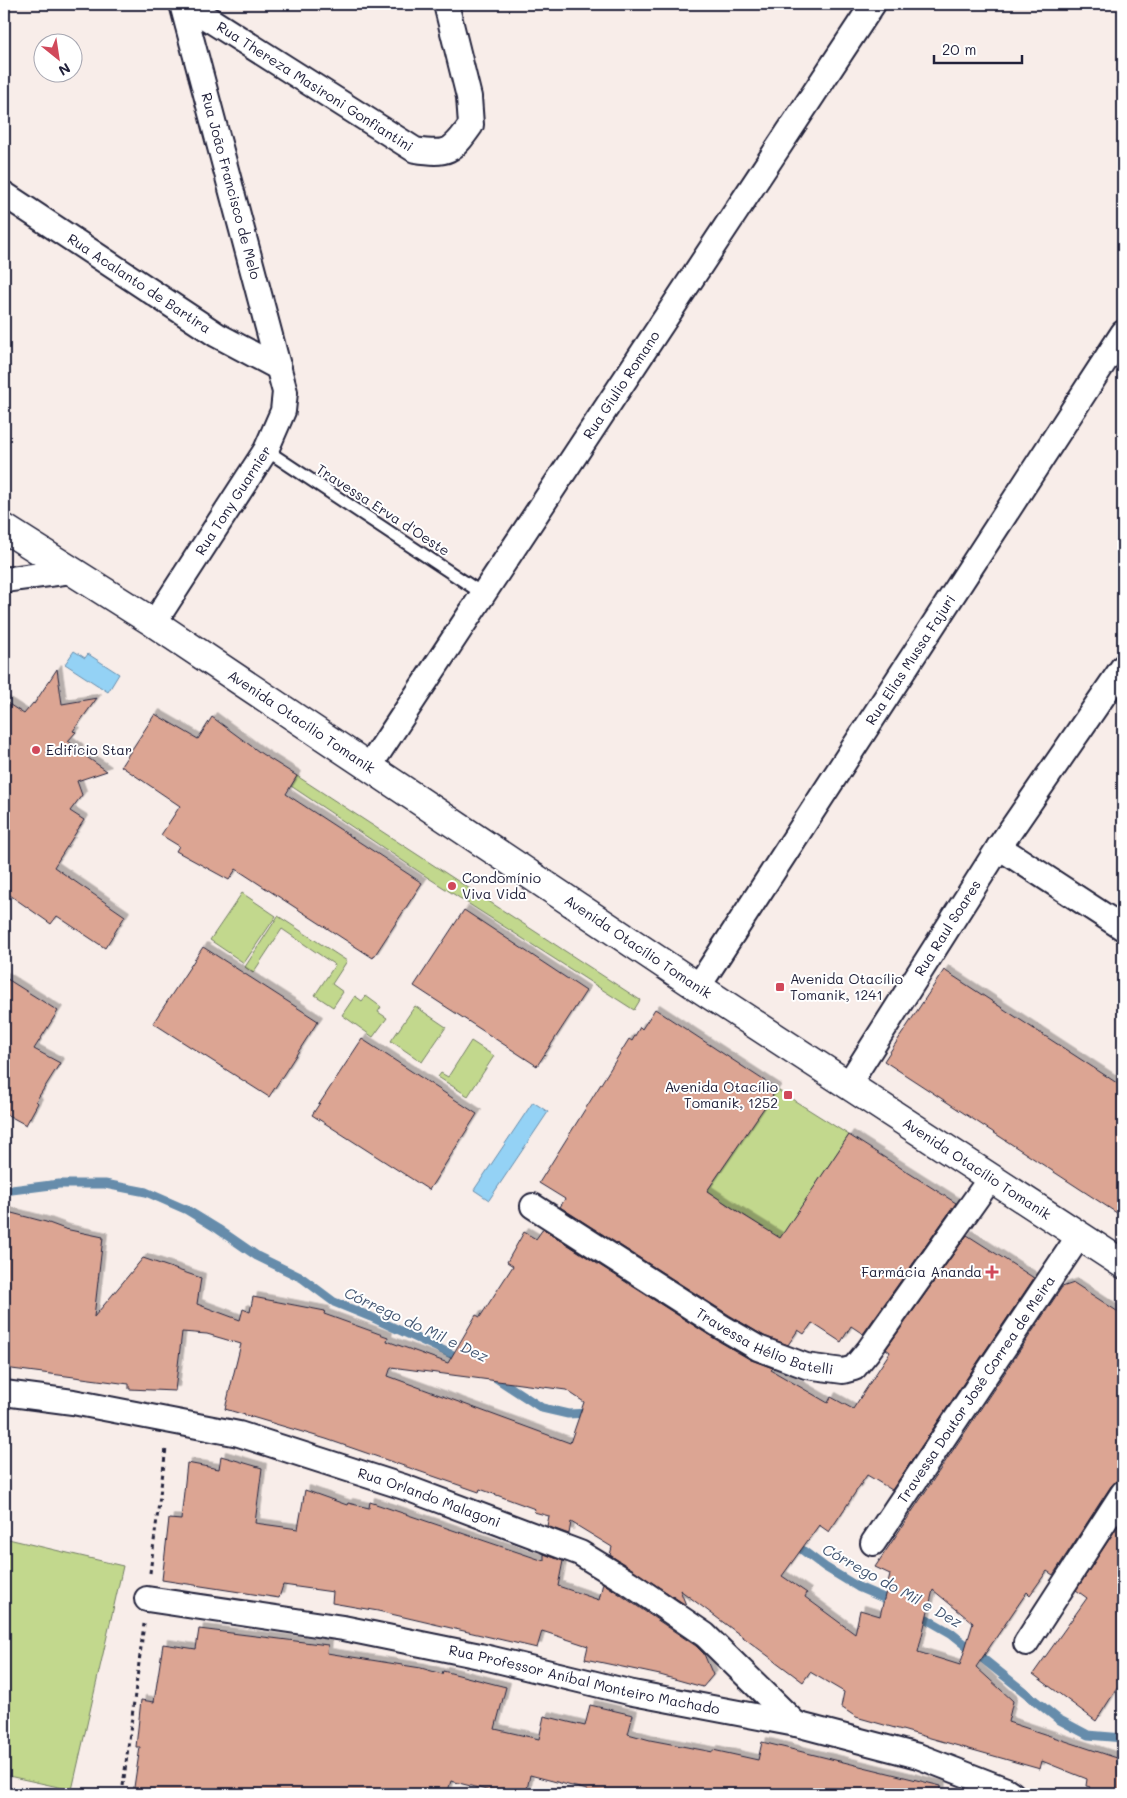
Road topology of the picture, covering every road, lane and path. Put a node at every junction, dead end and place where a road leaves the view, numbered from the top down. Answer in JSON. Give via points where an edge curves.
{"nodes":[{"id":1,"x":184,"y":4,"type":"edge"},
{"id":2,"x":446,"y":4,"type":"edge"},
{"id":3,"x":873,"y":4,"type":"edge"},
{"id":4,"x":4,"y":194,"type":"edge"},
{"id":5,"x":1123,"y":333,"type":"edge"},
{"id":6,"x":279,"y":368,"type":"junction"},
{"id":7,"x":266,"y":450,"type":"junction"},
{"id":8,"x":4,"y":528,"type":"edge"},
{"id":9,"x":71,"y":571,"type":"junction"},
{"id":10,"x":4,"y":580,"type":"edge"},
{"id":11,"x":483,"y":594,"type":"junction"},
{"id":12,"x":154,"y":623,"type":"junction"},
{"id":13,"x":1123,"y":667,"type":"edge"},
{"id":14,"x":369,"y":767,"type":"junction"},
{"id":15,"x":999,"y":847,"type":"junction"},
{"id":16,"x":1123,"y":928,"type":"edge"},
{"id":17,"x":698,"y":987,"type":"junction"},
{"id":18,"x":848,"y":1085,"type":"junction"},
{"id":19,"x":990,"y":1179,"type":"junction"},
{"id":20,"x":533,"y":1206,"type":"dead end"},
{"id":21,"x":1079,"y":1236,"type":"junction"},
{"id":22,"x":1123,"y":1264,"type":"edge"},
{"id":23,"x":4,"y":1393,"type":"edge"},
{"id":24,"x":1123,"y":1493,"type":"edge"},
{"id":25,"x":873,"y":1543,"type":"dead end"},
{"id":26,"x":147,"y":1599,"type":"dead end"},
{"id":27,"x":1026,"y":1643,"type":"dead end"},
{"id":28,"x":796,"y":1724,"type":"junction"},
{"id":29,"x":1012,"y":1794,"type":"edge"}],
"edges":[{"from":1,"to":2,"type":"street","name":"Rua Thereza Masironi Gonfiantini","via":[[414,150],[432,153],[450,150],[471,125],[469,97]]},
{"from":1,"to":6,"type":"street","name":"Rua João Francisco de Melo"},
{"from":3,"to":11,"type":"street","name":"Rua Giulio Romano"},
{"from":4,"to":6,"type":"street","name":"Rua Acalanto de Bartira","via":[[217,335]]},
{"from":5,"to":17,"type":"street","name":"Rua Elias Mussa Fajuri"},
{"from":6,"to":7,"type":"street","name":"Rua Tony Guarnier","via":[[285,392],[283,411]]},
{"from":7,"to":11,"type":"lane","name":"Travessa Erva d'Oeste"},
{"from":7,"to":12,"type":"street","name":"Rua Tony Guarnier"},
{"from":8,"to":9,"type":"street","name":"Avenida Otacílio Tomanik"},
{"from":9,"to":10,"type":"street"},
{"from":9,"to":12,"type":"street","name":"Avenida Otacílio Tomanik"},
{"from":11,"to":14,"type":"street","name":"Rua Giulio Romano"},
{"from":12,"to":14,"type":"street","name":"Avenida Otacílio Tomanik"},
{"from":13,"to":15,"type":"street","name":"Rua Raul Soares"},
{"from":14,"to":17,"type":"street","name":"Avenida Otacílio Tomanik"},
{"from":15,"to":16,"type":"street"},
{"from":15,"to":18,"type":"street","name":"Rua Raul Soares"},
{"from":17,"to":18,"type":"street","name":"Avenida Otacílio Tomanik"},
{"from":18,"to":19,"type":"street","name":"Avenida Otacílio Tomanik"},
{"from":19,"to":20,"type":"street","name":"Travessa Hélio Batelli","via":[[868,1351],[854,1368],[843,1371],[806,1366],[758,1348]]},
{"from":19,"to":21,"type":"street","name":"Avenida Otacílio Tomanik"},
{"from":21,"to":22,"type":"street","name":"Avenida Otacílio Tomanik"},
{"from":21,"to":25,"type":"street","name":"Travessa Doutor José Correa de Meira"},
{"from":23,"to":28,"type":"street","name":"Rua Orlando Malagoni","via":[[73,1402],[239,1434],[404,1487],[580,1553],[705,1635]]},
{"from":24,"to":27,"type":"street"},
{"from":26,"to":28,"type":"street","name":"Rua Professor Aníbal Monteiro Machado","via":[[343,1628],[480,1656],[633,1693]]},
{"from":28,"to":29,"type":"street","name":"Rua Professor Aníbal Monteiro Machado","via":[[918,1756]]}]}
